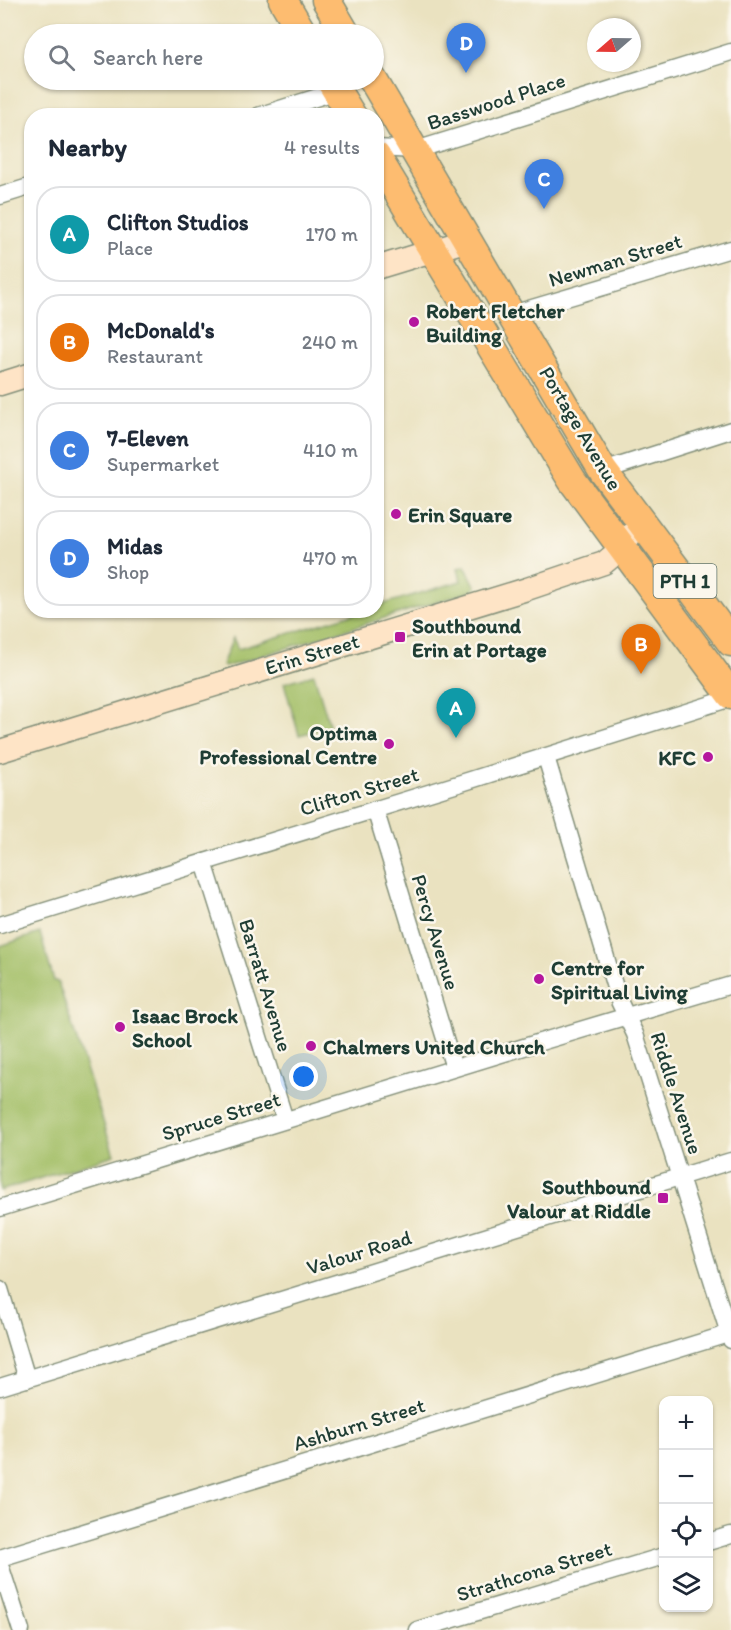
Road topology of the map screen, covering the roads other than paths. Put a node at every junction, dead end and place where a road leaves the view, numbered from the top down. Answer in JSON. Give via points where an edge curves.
{"nodes":[{"id":1,"x":282,"y":0,"type":"edge"},
{"id":2,"x":326,"y":0,"type":"edge"},
{"id":3,"x":297,"y":24,"type":"edge"},
{"id":4,"x":340,"y":24,"type":"edge"},
{"id":5,"x":731,"y":52,"type":"edge"},
{"id":6,"x":322,"y":90,"type":"edge"},
{"id":7,"x":337,"y":90,"type":"edge"},
{"id":8,"x":379,"y":90,"type":"edge"},
{"id":9,"x":278,"y":108,"type":"edge"},
{"id":10,"x":347,"y":108,"type":"edge"},
{"id":11,"x":384,"y":148,"type":"edge"},
{"id":12,"x":416,"y":150,"type":"junction"},
{"id":13,"x":384,"y":169,"type":"edge"},
{"id":14,"x":24,"y":188,"type":"edge"},
{"id":15,"x":0,"y":196,"type":"edge"},
{"id":16,"x":468,"y":240,"type":"junction"},
{"id":17,"x":731,"y":249,"type":"edge"},
{"id":18,"x":435,"y":250,"type":"junction"},
{"id":19,"x":384,"y":266,"type":"edge"},
{"id":20,"x":512,"y":314,"type":"junction"},
{"id":21,"x":24,"y":376,"type":"edge"},
{"id":22,"x":0,"y":384,"type":"edge"},
{"id":23,"x":731,"y":430,"type":"edge"},
{"id":24,"x":603,"y":471,"type":"junction"},
{"id":25,"x":640,"y":520,"type":"junction"},
{"id":26,"x":622,"y":548,"type":"junction"},
{"id":27,"x":731,"y":642,"type":"edge"},
{"id":28,"x":731,"y":697,"type":"edge"},
{"id":29,"x":0,"y":751,"type":"edge"},
{"id":30,"x":546,"y":757,"type":"junction"},
{"id":31,"x":375,"y":810,"type":"junction"},
{"id":32,"x":204,"y":862,"type":"junction"},
{"id":33,"x":0,"y":925,"type":"edge"},
{"id":34,"x":731,"y":985,"type":"edge"},
{"id":35,"x":627,"y":1017,"type":"junction"},
{"id":36,"x":454,"y":1068,"type":"junction"},
{"id":37,"x":285,"y":1120,"type":"junction"},
{"id":38,"x":731,"y":1161,"type":"edge"},
{"id":39,"x":680,"y":1177,"type":"junction"},
{"id":40,"x":0,"y":1208,"type":"edge"},
{"id":41,"x":0,"y":1289,"type":"edge"},
{"id":42,"x":730,"y":1336,"type":"edge"},
{"id":43,"x":27,"y":1378,"type":"junction"},
{"id":44,"x":0,"y":1387,"type":"edge"},
{"id":45,"x":731,"y":1535,"type":"edge"},
{"id":46,"x":713,"y":1540,"type":"edge"},
{"id":47,"x":659,"y":1557,"type":"edge"},
{"id":48,"x":0,"y":1558,"type":"edge"},
{"id":49,"x":0,"y":1565,"type":"edge"},
{"id":50,"x":21,"y":1630,"type":"edge"},
{"id":51,"x":417,"y":1630,"type":"edge"}],
"edges":[{"from":1,"to":3,"type":"highway"},
{"from":2,"to":4,"type":"highway"},
{"from":5,"to":12,"type":"street","name":"Basswood Place"},
{"from":6,"to":9,"type":"street"},
{"from":7,"to":10,"type":"highway"},
{"from":8,"to":12,"type":"highway","name":"Portage Avenue","number":"PTH 1"},
{"from":11,"to":12,"type":"street","name":"Basswood Place"},
{"from":12,"to":16,"type":"highway","name":"Portage Avenue","number":"PTH 1"},
{"from":13,"to":18,"type":"highway","name":"Portage Avenue","number":"PTH 1"},
{"from":14,"to":15,"type":"street"},
{"from":16,"to":18,"type":"main road"},
{"from":16,"to":20,"type":"highway","name":"Portage Avenue","number":"PTH 1"},
{"from":17,"to":20,"type":"street","name":"Newman Street"},
{"from":18,"to":19,"type":"main road"},
{"from":18,"to":26,"type":"highway","name":"Portage Avenue","number":"PTH 1","via":[[572,480]]},
{"from":20,"to":24,"type":"highway","name":"Portage Avenue","number":"PTH 1"},
{"from":21,"to":22,"type":"main road"},
{"from":23,"to":24,"type":"street"},
{"from":24,"to":25,"type":"highway","name":"Portage Avenue","number":"PTH 1"},
{"from":25,"to":26,"type":"main road","name":"Erin Street"},
{"from":25,"to":27,"type":"highway","name":"Portage Avenue","number":"PTH 1"},
{"from":26,"to":28,"type":"highway","name":"Portage Avenue","number":"PTH 1"},
{"from":26,"to":29,"type":"main road","name":"Erin Street","via":[[604,563],[527,589]]},
{"from":28,"to":30,"type":"street","name":"Clifton Street"},
{"from":30,"to":31,"type":"street","name":"Clifton Street"},
{"from":30,"to":35,"type":"street","name":"Riddle Avenue"},
{"from":31,"to":32,"type":"street","name":"Clifton Street"},
{"from":31,"to":36,"type":"street","name":"Percy Avenue"},
{"from":32,"to":33,"type":"street","name":"Clifton Street"},
{"from":32,"to":37,"type":"street","name":"Barratt Avenue"},
{"from":34,"to":35,"type":"street","name":"Spruce Street"},
{"from":35,"to":36,"type":"street","name":"Spruce Street"},
{"from":35,"to":39,"type":"street","name":"Riddle Avenue"},
{"from":36,"to":37,"type":"street","name":"Spruce Street"},
{"from":37,"to":40,"type":"street","name":"Spruce Street"},
{"from":38,"to":39,"type":"street","name":"Valour Road"},
{"from":39,"to":42,"type":"street","name":"Riddle Avenue"},
{"from":39,"to":43,"type":"street","name":"Valour Road"},
{"from":41,"to":43,"type":"street"},
{"from":42,"to":48,"type":"street","name":"Ashburn Street"},
{"from":43,"to":44,"type":"street","name":"Valour Road"},
{"from":45,"to":46,"type":"street"},
{"from":47,"to":51,"type":"street","name":"Strathcona Street"},
{"from":49,"to":50,"type":"street"}]}
